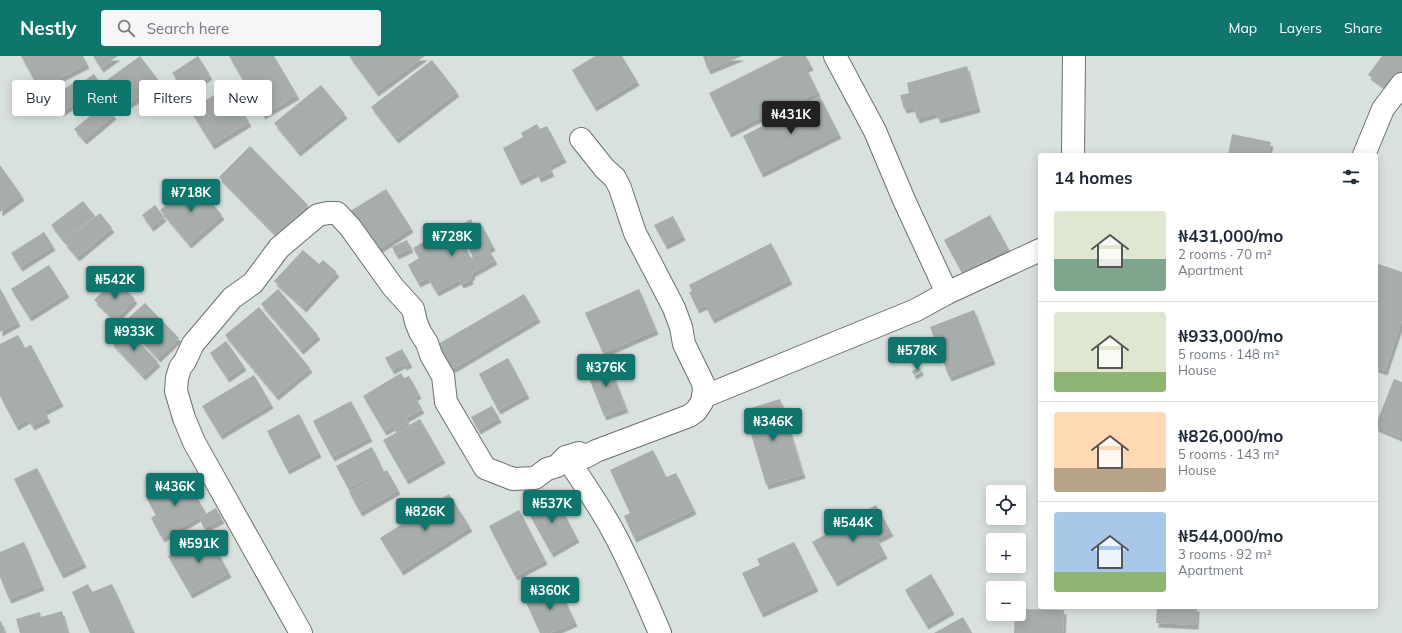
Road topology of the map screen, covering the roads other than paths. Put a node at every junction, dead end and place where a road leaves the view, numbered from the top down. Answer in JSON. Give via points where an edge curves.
{"nodes":[{"id":1,"x":835,"y":56,"type":"edge"},
{"id":2,"x":1074,"y":56,"type":"edge"},
{"id":3,"x":1402,"y":84,"type":"edge"},
{"id":4,"x":581,"y":139,"type":"dead end"},
{"id":5,"x":1073,"y":153,"type":"edge"},
{"id":6,"x":1365,"y":153,"type":"edge"},
{"id":7,"x":1038,"y":251,"type":"edge"},
{"id":8,"x":947,"y":293,"type":"junction"},
{"id":9,"x":703,"y":397,"type":"junction"},
{"id":10,"x":566,"y":457,"type":"junction"},
{"id":11,"x":301,"y":633,"type":"edge"},
{"id":12,"x":660,"y":633,"type":"edge"}],
"edges":[{"from":1,"to":8,"type":"street","via":[[876,131],[904,200]]},
{"from":2,"to":5,"type":"street"},
{"from":3,"to":6,"type":"street","via":[[1383,109]]},
{"from":4,"to":9,"type":"street","via":[[615,178],[620,188],[635,233],[674,308],[684,344],[703,383]]},
{"from":7,"to":8,"type":"street"},
{"from":8,"to":9,"type":"street","via":[[916,310]]},
{"from":9,"to":10,"type":"street","via":[[696,411],[689,416],[585,457],[580,453]]},
{"from":10,"to":11,"type":"street","via":[[557,466],[535,478],[513,479],[485,468],[446,402],[442,376],[420,332],[413,309],[393,287],[337,213],[318,215],[279,248],[253,283],[232,298],[193,344],[180,368],[176,391],[194,442]]},
{"from":10,"to":12,"type":"street","via":[[615,534]]}]}
